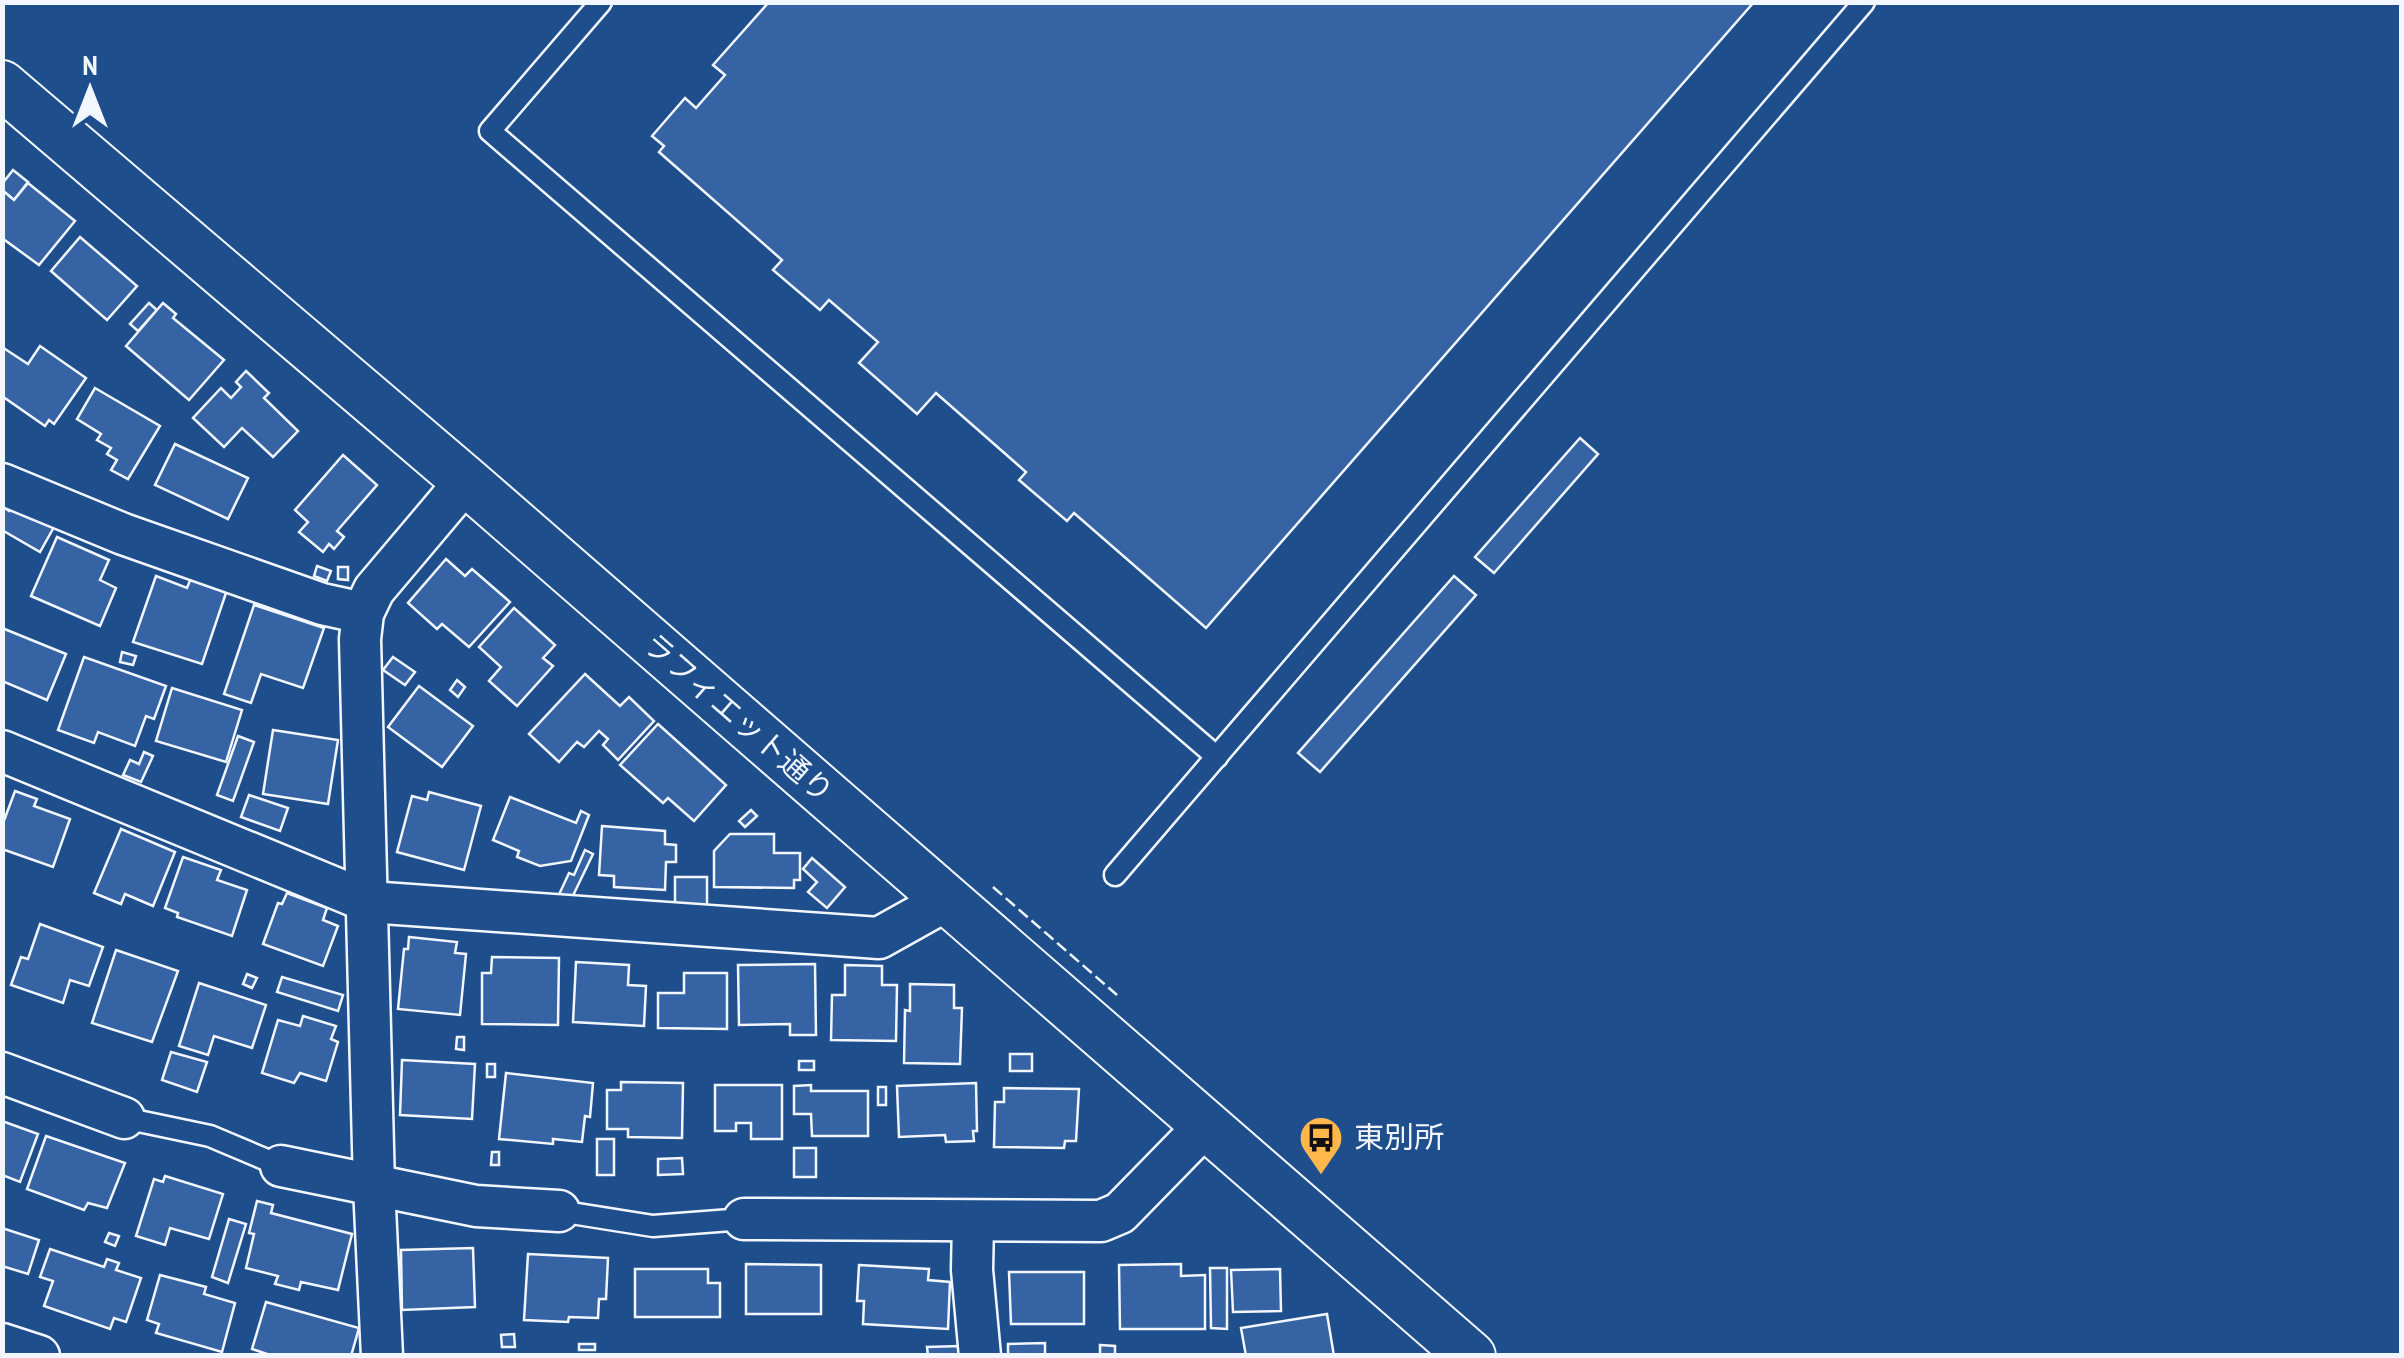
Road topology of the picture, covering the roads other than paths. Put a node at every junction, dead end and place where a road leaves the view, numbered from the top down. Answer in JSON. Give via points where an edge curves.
{"nodes":[{"id":1,"x":601,"y":2,"type":"edge"},
{"id":2,"x":1864,"y":2,"type":"edge"},
{"id":3,"x":2,"y":84,"type":"edge"},
{"id":4,"x":466,"y":481,"type":"junction"},
{"id":5,"x":2,"y":484,"type":"edge"},
{"id":6,"x":363,"y":613,"type":"junction"},
{"id":7,"x":2,"y":751,"type":"edge"},
{"id":8,"x":1217,"y":757,"type":"junction"},
{"id":9,"x":1115,"y":875,"type":"dead end"},
{"id":10,"x":947,"y":900,"type":"junction"},
{"id":11,"x":369,"y":902,"type":"junction"},
{"id":12,"x":2,"y":1073,"type":"edge"},
{"id":13,"x":124,"y":1118,"type":"joint"},
{"id":14,"x":1204,"y":1126,"type":"junction"},
{"id":15,"x":281,"y":1166,"type":"joint"},
{"id":16,"x":374,"y":1186,"type":"junction"},
{"id":17,"x":558,"y":1210,"type":"joint"},
{"id":18,"x":744,"y":1219,"type":"joint"},
{"id":19,"x":973,"y":1222,"type":"junction"},
{"id":20,"x":2,"y":1344,"type":"edge"},
{"id":21,"x":1456,"y":1351,"type":"edge"},
{"id":22,"x":39,"y":1356,"type":"edge"},
{"id":23,"x":382,"y":1356,"type":"edge"},
{"id":24,"x":980,"y":1356,"type":"edge"}],
"edges":[{"from":1,"to":8,"type":"lane","via":[[490,131]]},
{"from":2,"to":8,"type":"lane"},
{"from":3,"to":4,"type":"street","name":"ラフィエット通り"},
{"from":4,"to":6,"type":"street","via":[[374,590]]},
{"from":4,"to":10,"type":"street","name":"ラフィエット通り"},
{"from":5,"to":6,"type":"street","via":[[142,541]]},
{"from":6,"to":11,"type":"street"},
{"from":7,"to":11,"type":"street"},
{"from":8,"to":9,"type":"lane"},
{"from":10,"to":11,"type":"street","via":[[879,938]]},
{"from":10,"to":14,"type":"street","name":"ラフィエット通り"},
{"from":11,"to":16,"type":"street"},
{"from":12,"to":13,"type":"street"},
{"from":13,"to":15,"type":"lane","via":[[210,1136]]},
{"from":14,"to":19,"type":"street","via":[[1120,1214],[1102,1221]]},
{"from":14,"to":21,"type":"street","name":"ラフィエット通り"},
{"from":15,"to":16,"type":"street"},
{"from":16,"to":17,"type":"street","via":[[476,1206]]},
{"from":16,"to":23,"type":"street"},
{"from":17,"to":18,"type":"lane","via":[[654,1226]]},
{"from":18,"to":19,"type":"street"},
{"from":19,"to":24,"type":"street"},
{"from":20,"to":22,"type":"street"}]}
